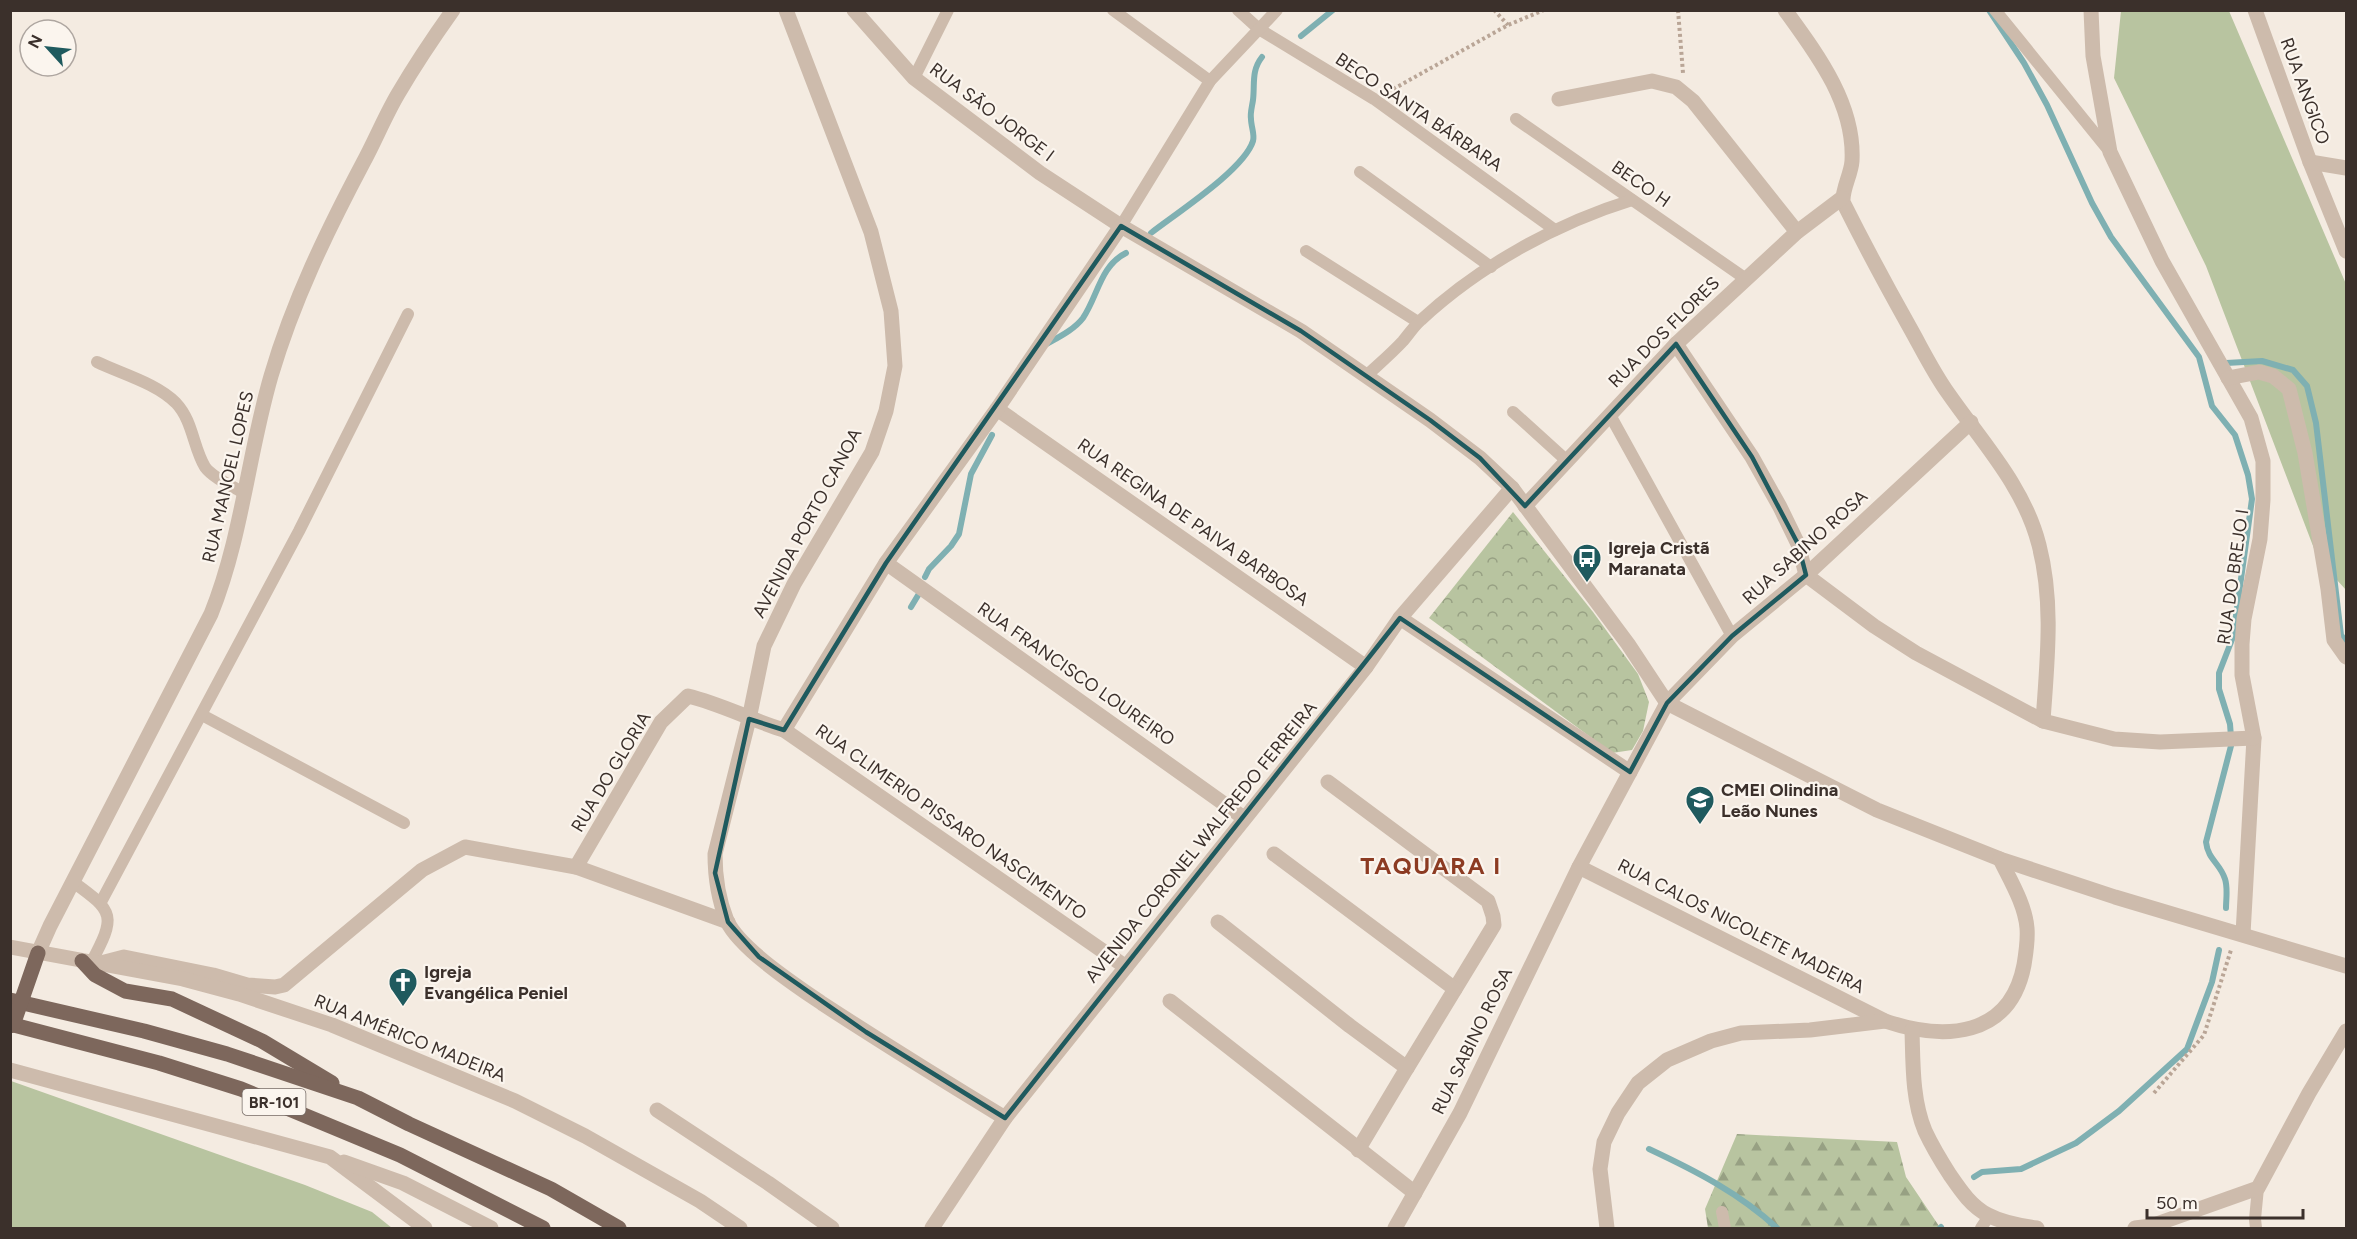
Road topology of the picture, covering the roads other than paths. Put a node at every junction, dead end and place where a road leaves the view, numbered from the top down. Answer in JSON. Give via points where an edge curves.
{"nodes":[{"id":1,"x":453,"y":10,"type":"edge"},
{"id":2,"x":786,"y":10,"type":"edge"},
{"id":3,"x":854,"y":10,"type":"edge"},
{"id":4,"x":948,"y":10,"type":"edge"},
{"id":5,"x":1113,"y":10,"type":"edge"},
{"id":6,"x":1238,"y":10,"type":"edge"},
{"id":7,"x":1277,"y":10,"type":"edge"},
{"id":8,"x":1785,"y":10,"type":"edge"},
{"id":9,"x":1995,"y":10,"type":"edge"},
{"id":10,"x":2091,"y":10,"type":"edge"},
{"id":11,"x":2255,"y":10,"type":"edge"},
{"id":12,"x":1259,"y":30,"type":"junction"},
{"id":13,"x":914,"y":78,"type":"junction"},
{"id":14,"x":1210,"y":81,"type":"junction"},
{"id":15,"x":1559,"y":99,"type":"dead end"},
{"id":16,"x":1516,"y":119,"type":"dead end"},
{"id":17,"x":2110,"y":152,"type":"junction"},
{"id":18,"x":2310,"y":162,"type":"junction"},
{"id":19,"x":2346,"y":168,"type":"edge"},
{"id":20,"x":1360,"y":172,"type":"dead end"},
{"id":21,"x":1842,"y":198,"type":"junction"},
{"id":22,"x":1632,"y":200,"type":"junction"},
{"id":23,"x":1121,"y":226,"type":"junction"},
{"id":24,"x":1555,"y":230,"type":"junction"},
{"id":25,"x":1797,"y":232,"type":"junction"},
{"id":26,"x":1306,"y":251,"type":"dead end"},
{"id":27,"x":2346,"y":251,"type":"edge"},
{"id":28,"x":1491,"y":267,"type":"junction"},
{"id":29,"x":1746,"y":279,"type":"junction"},
{"id":30,"x":408,"y":314,"type":"dead end"},
{"id":31,"x":1418,"y":322,"type":"junction"},
{"id":32,"x":1676,"y":344,"type":"junction"},
{"id":33,"x":97,"y":362,"type":"dead end"},
{"id":34,"x":1366,"y":376,"type":"junction"},
{"id":35,"x":2228,"y":378,"type":"junction"},
{"id":36,"x":997,"y":408,"type":"junction"},
{"id":37,"x":1513,"y":412,"type":"dead end"},
{"id":38,"x":1610,"y":415,"type":"junction"},
{"id":39,"x":1971,"y":422,"type":"junction"},
{"id":40,"x":1566,"y":460,"type":"junction"},
{"id":41,"x":1512,"y":488,"type":"junction"},
{"id":42,"x":244,"y":493,"type":"junction"},
{"id":43,"x":1525,"y":506,"type":"junction"},
{"id":44,"x":886,"y":563,"type":"junction"},
{"id":45,"x":1806,"y":575,"type":"junction"},
{"id":46,"x":1400,"y":618,"type":"junction"},
{"id":47,"x":1732,"y":636,"type":"junction"},
{"id":48,"x":2346,"y":657,"type":"edge"},
{"id":49,"x":1366,"y":667,"type":"junction"},
{"id":50,"x":1667,"y":703,"type":"junction"},
{"id":51,"x":202,"y":715,"type":"junction"},
{"id":52,"x":749,"y":719,"type":"junction"},
{"id":53,"x":2043,"y":722,"type":"junction"},
{"id":54,"x":784,"y":730,"type":"junction"},
{"id":55,"x":2254,"y":738,"type":"junction"},
{"id":56,"x":1630,"y":772,"type":"junction"},
{"id":57,"x":1328,"y":782,"type":"dead end"},
{"id":58,"x":1244,"y":818,"type":"junction"},
{"id":59,"x":404,"y":823,"type":"dead end"},
{"id":60,"x":1274,"y":854,"type":"dead end"},
{"id":61,"x":2001,"y":859,"type":"junction"},
{"id":62,"x":576,"y":867,"type":"junction"},
{"id":63,"x":1579,"y":867,"type":"junction"},
{"id":64,"x":73,"y":882,"type":"junction"},
{"id":65,"x":101,"y":902,"type":"junction"},
{"id":66,"x":728,"y":921,"type":"junction"},
{"id":67,"x":1218,"y":922,"type":"dead end"},
{"id":68,"x":2240,"y":933,"type":"junction"},
{"id":69,"x":10,"y":947,"type":"edge"},
{"id":70,"x":38,"y":953,"type":"junction"},
{"id":71,"x":90,"y":963,"type":"junction"},
{"id":72,"x":2346,"y":966,"type":"edge"},
{"id":73,"x":1126,"y":968,"type":"junction"},
{"id":74,"x":1455,"y":989,"type":"junction"},
{"id":75,"x":16,"y":1001,"type":"edge"},
{"id":76,"x":1170,"y":1001,"type":"dead end"},
{"id":77,"x":1885,"y":1021,"type":"junction"},
{"id":78,"x":11,"y":1025,"type":"edge"},
{"id":79,"x":1912,"y":1030,"type":"junction"},
{"id":80,"x":2346,"y":1031,"type":"edge"},
{"id":81,"x":1407,"y":1068,"type":"junction"},
{"id":82,"x":10,"y":1070,"type":"edge"},
{"id":83,"x":358,"y":1098,"type":"junction"},
{"id":84,"x":657,"y":1110,"type":"dead end"},
{"id":85,"x":1005,"y":1119,"type":"junction"},
{"id":86,"x":1359,"y":1150,"type":"junction"},
{"id":87,"x":330,"y":1157,"type":"junction"},
{"id":88,"x":2258,"y":1188,"type":"junction"},
{"id":89,"x":1414,"y":1194,"type":"junction"},
{"id":90,"x":1722,"y":1212,"type":"dead end"},
{"id":91,"x":1985,"y":1222,"type":"edge"},
{"id":92,"x":2153,"y":1227,"type":"edge"},
{"id":93,"x":425,"y":1228,"type":"edge"},
{"id":94,"x":491,"y":1228,"type":"edge"},
{"id":95,"x":543,"y":1228,"type":"edge"},
{"id":96,"x":619,"y":1228,"type":"edge"},
{"id":97,"x":740,"y":1228,"type":"edge"},
{"id":98,"x":832,"y":1228,"type":"edge"},
{"id":99,"x":932,"y":1228,"type":"edge"},
{"id":100,"x":1395,"y":1228,"type":"edge"},
{"id":101,"x":1607,"y":1228,"type":"edge"},
{"id":102,"x":1725,"y":1228,"type":"edge"},
{"id":103,"x":2037,"y":1228,"type":"edge"},
{"id":104,"x":2135,"y":1228,"type":"edge"},
{"id":105,"x":2256,"y":1228,"type":"edge"}],
"edges":[{"from":1,"to":42,"type":"street","name":"RUA MANOEL LOPES","via":[[397,96],[335,215],[294,307],[271,376]]},
{"from":2,"to":52,"type":"street","name":"AVENIDA PORTO CANOA","via":[[871,232],[891,310],[894,366],[886,411],[872,452],[794,584],[764,646]]},
{"from":3,"to":13,"type":"street","name":"RUA SÃO JORGE I"},
{"from":4,"to":13,"type":"lane"},
{"from":5,"to":14,"type":"lane"},
{"from":6,"to":12,"type":"lane","name":"BECO SANTA BÁRBARA"},
{"from":7,"to":12,"type":"lane"},
{"from":8,"to":21,"type":"street","via":[[1843,103],[1852,162]]},
{"from":9,"to":17,"type":"lane"},
{"from":10,"to":17,"type":"street","name":"RUA DO BREJO I","via":[[2093,56]]},
{"from":11,"to":18,"type":"street","name":"RUA ANGICO"},
{"from":12,"to":14,"type":"lane"},
{"from":12,"to":24,"type":"lane","name":"BECO SANTA BÁRBARA","via":[[1374,99]]},
{"from":13,"to":23,"type":"street","name":"RUA SÃO JORGE I","via":[[1040,173]]},
{"from":14,"to":23,"type":"lane"},
{"from":15,"to":25,"type":"street","via":[[1652,81],[1676,87],[1685,93]]},
{"from":16,"to":22,"type":"lane","name":"BECO H"},
{"from":17,"to":35,"type":"street","name":"RUA DO BREJO I","via":[[2162,261]]},
{"from":18,"to":19,"type":"street"},
{"from":18,"to":27,"type":"street","name":"RUA ANGICO"},
{"from":20,"to":28,"type":"lane"},
{"from":21,"to":25,"type":"street","name":"RUA DOS FLORES"},
{"from":21,"to":39,"type":"street","via":[[1931,366]]},
{"from":22,"to":24,"type":"lane","via":[[1592,212]]},
{"from":22,"to":29,"type":"lane","name":"BECO H"},
{"from":23,"to":34,"type":"street","name":"RUA SÃO JORGE I","via":[[1301,330]]},
{"from":23,"to":36,"type":"street"},
{"from":24,"to":28,"type":"lane"},
{"from":25,"to":29,"type":"street","name":"RUA DOS FLORES"},
{"from":26,"to":31,"type":"lane"},
{"from":28,"to":31,"type":"lane","via":[[1454,291]]},
{"from":29,"to":32,"type":"street","name":"RUA DOS FLORES"},
{"from":30,"to":51,"type":"lane"},
{"from":31,"to":34,"type":"lane","via":[[1404,341]]},
{"from":32,"to":38,"type":"street","name":"RUA DOS FLORES"},
{"from":32,"to":45,"type":"street","via":[[1775,497],[1798,544]]},
{"from":33,"to":42,"type":"lane","via":[[159,390],[176,403],[189,424],[205,467]]},
{"from":34,"to":41,"type":"street","name":"RUA SÃO JORGE I","via":[[1456,440]]},
{"from":35,"to":48,"type":"street","via":[[2259,372],[2273,376],[2289,389],[2305,453],[2334,640]]},
{"from":35,"to":55,"type":"street","name":"RUA DO BREJO I","via":[[2251,418],[2263,461],[2260,539],[2242,644],[2242,675]]},
{"from":36,"to":44,"type":"street"},
{"from":36,"to":49,"type":"street","name":"RUA REGINA DE PAIVA BARBOSA"},
{"from":37,"to":40,"type":"lane"},
{"from":38,"to":40,"type":"street","name":"RUA DOS FLORES"},
{"from":38,"to":47,"type":"lane"},
{"from":39,"to":45,"type":"street","name":"RUA SABINO ROSA"},
{"from":39,"to":53,"type":"street","via":[[1999,461],[2027,512],[2039,544],[2047,586],[2049,634]]},
{"from":40,"to":43,"type":"street","name":"RUA DOS FLORES"},
{"from":41,"to":43,"type":"street","name":"RUA SÃO JORGE I"},
{"from":41,"to":46,"type":"street","name":"AVENIDA CORONEL WALFREDO FERREIRA"},
{"from":42,"to":64,"type":"street","name":"RUA MANOEL LOPES","via":[[236,540],[212,614]]},
{"from":43,"to":50,"type":"street","name":"RUA SÃO JORGE I"},
{"from":44,"to":54,"type":"street"},
{"from":44,"to":58,"type":"street","name":"RUA FRANCISCO LOUREIRO"},
{"from":45,"to":47,"type":"street","name":"RUA SABINO ROSA"},
{"from":45,"to":53,"type":"street","via":[[1916,653]]},
{"from":46,"to":49,"type":"street","name":"AVENIDA CORONEL WALFREDO FERREIRA"},
{"from":46,"to":56,"type":"street"},
{"from":47,"to":50,"type":"street","name":"RUA SABINO ROSA"},
{"from":49,"to":58,"type":"street","name":"AVENIDA CORONEL WALFREDO FERREIRA"},
{"from":50,"to":56,"type":"street","name":"RUA SABINO ROSA"},
{"from":50,"to":61,"type":"street","via":[[1876,810]]},
{"from":51,"to":59,"type":"lane"},
{"from":51,"to":65,"type":"lane"},
{"from":52,"to":54,"type":"street","name":"RUA CLIMERIO PISSARO NASCIMENTO"},
{"from":52,"to":62,"type":"street","name":"RUA DO GLORIA","via":[[713,702],[688,696],[661,722]]},
{"from":52,"to":66,"type":"street","name":"AVENIDA PORTO CANOA","via":[[715,854],[715,873]]},
{"from":53,"to":55,"type":"street","via":[[2114,739],[2160,742]]},
{"from":54,"to":73,"type":"street","name":"RUA CLIMERIO PISSARO NASCIMENTO"},
{"from":55,"to":68,"type":"street","name":"RUA DO BREJO I"},
{"from":56,"to":63,"type":"street","name":"RUA SABINO ROSA"},
{"from":57,"to":74,"type":"street","via":[[1488,901],[1494,925]]},
{"from":58,"to":73,"type":"street","name":"AVENIDA CORONEL WALFREDO FERREIRA"},
{"from":60,"to":74,"type":"street"},
{"from":61,"to":68,"type":"street"},
{"from":61,"to":79,"type":"street","name":"RUA CALOS NICOLETE MADEIRA","via":[[2027,927],[2020,983],[2004,1009],[1984,1024],[1933,1033]]},
{"from":62,"to":66,"type":"street"},
{"from":62,"to":71,"type":"street","via":[[465,848],[422,870],[284,985],[275,987],[247,985],[134,958]]},
{"from":63,"to":77,"type":"street","name":"RUA CALOS NICOLETE MADEIRA"},
{"from":63,"to":89,"type":"street","name":"RUA SABINO ROSA","via":[[1460,1113]]},
{"from":64,"to":65,"type":"lane"},
{"from":64,"to":70,"type":"street","name":"RUA MANOEL LOPES"},
{"from":65,"to":71,"type":"lane","via":[[108,912],[108,921]]},
{"from":66,"to":85,"type":"street","via":[[759,957],[788,980]]},
{"from":67,"to":81,"type":"street"},
{"from":68,"to":72,"type":"street"},
{"from":69,"to":70,"type":"street","name":"RUA AMÉRICO MADEIRA"},
{"from":70,"to":71,"type":"street","name":"RUA AMÉRICO MADEIRA"},
{"from":70,"to":75,"type":"main road"},
{"from":71,"to":83,"type":"main road","via":[[95,975],[125,991],[172,999],[262,1041]]},
{"from":71,"to":97,"type":"street","name":"RUA AMÉRICO MADEIRA","via":[[183,979],[332,1025],[515,1101],[585,1136]]},
{"from":73,"to":85,"type":"street","name":"AVENIDA CORONEL WALFREDO FERREIRA"},
{"from":74,"to":81,"type":"street"},
{"from":75,"to":78,"type":"main road"},
{"from":75,"to":83,"type":"main road","number":"BR-101","via":[[227,1054]]},
{"from":76,"to":86,"type":"street"},
{"from":77,"to":79,"type":"street","name":"RUA CALOS NICOLETE MADEIRA"},
{"from":77,"to":101,"type":"street","via":[[1742,1033],[1667,1060],[1638,1083],[1604,1142],[1600,1169]]},
{"from":78,"to":95,"type":"main road","number":"BR-101","via":[[159,1063],[241,1089],[400,1155]]},
{"from":79,"to":91,"type":"street","via":[[1915,1088],[1924,1128],[1962,1193]]},
{"from":80,"to":88,"type":"street"},
{"from":81,"to":86,"type":"street"},
{"from":82,"to":87,"type":"street"},
{"from":83,"to":96,"type":"main road","number":"BR-101","via":[[551,1190]]},
{"from":84,"to":98,"type":"street"},
{"from":85,"to":99,"type":"street","name":"AVENIDA CORONEL WALFREDO FERREIRA"},
{"from":86,"to":89,"type":"street"},
{"from":87,"to":93,"type":"street"},
{"from":87,"to":94,"type":"street","via":[[403,1183]]},
{"from":88,"to":92,"type":"street"},
{"from":88,"to":105,"type":"lane"},
{"from":89,"to":100,"type":"street","name":"RUA SABINO ROSA"},
{"from":90,"to":102,"type":"lane"},
{"from":91,"to":103,"type":"street"},
{"from":92,"to":104,"type":"street"}]}
